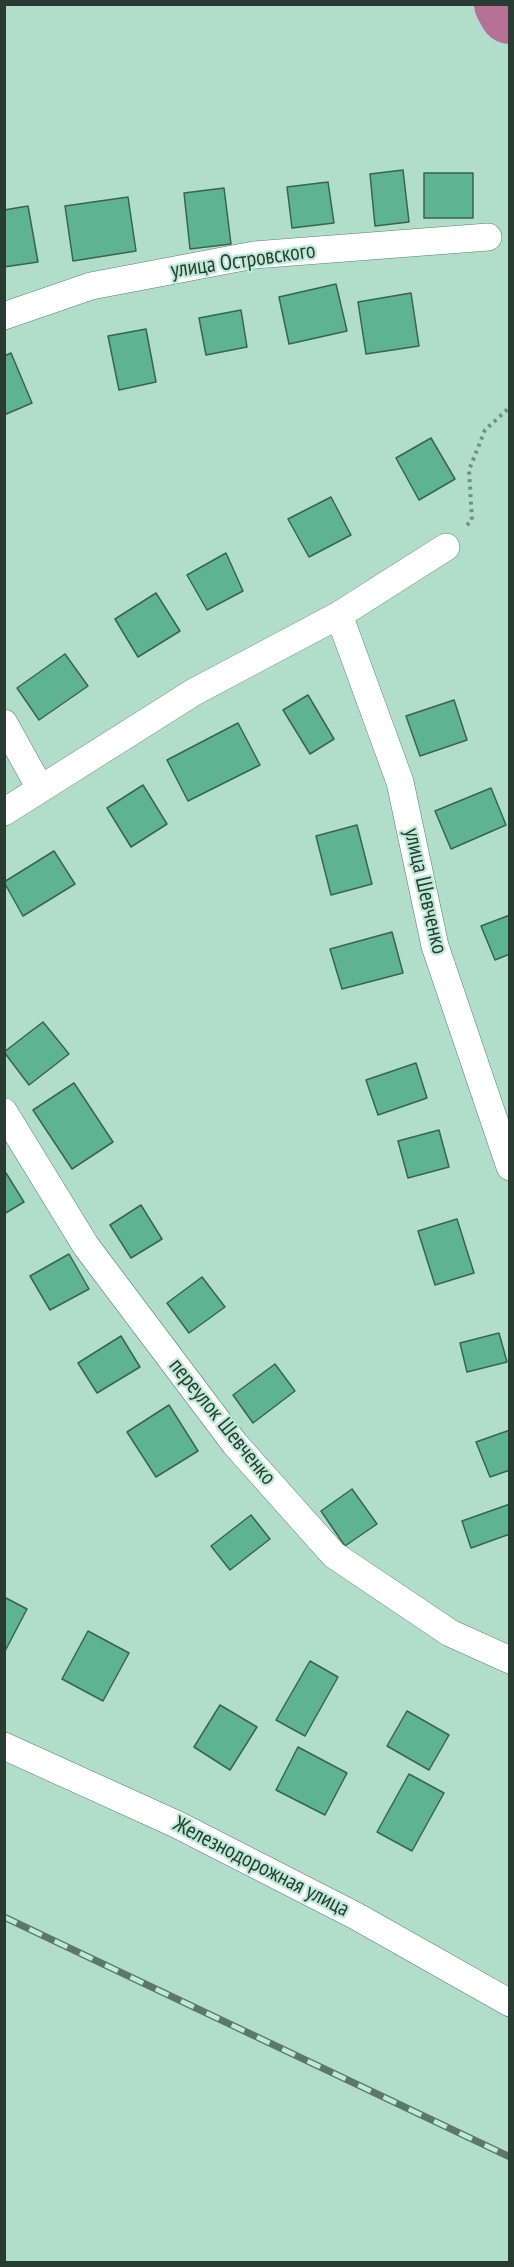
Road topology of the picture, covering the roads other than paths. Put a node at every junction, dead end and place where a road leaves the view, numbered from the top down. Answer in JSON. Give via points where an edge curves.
{"nodes":[{"id":1,"x":488,"y":237,"type":"dead end"},
{"id":2,"x":4,"y":316,"type":"edge"},
{"id":3,"x":446,"y":547,"type":"road end"},
{"id":4,"x":339,"y":615,"type":"junction"},
{"id":5,"x":4,"y":723,"type":"edge"},
{"id":6,"x":40,"y":788,"type":"junction"},
{"id":7,"x":4,"y":812,"type":"edge"},
{"id":8,"x":4,"y":1112,"type":"edge"},
{"id":9,"x":510,"y":1167,"type":"edge"},
{"id":10,"x":510,"y":1660,"type":"edge"},
{"id":11,"x":4,"y":1746,"type":"edge"},
{"id":12,"x":510,"y":2003,"type":"edge"}],
"edges":[{"from":1,"to":2,"type":"street","name":"улица Островского","via":[[254,255],[91,286]]},
{"from":3,"to":4,"type":"street"},
{"from":4,"to":6,"type":"street","via":[[194,692]]},
{"from":4,"to":9,"type":"street","name":"улица Шевченко","via":[[400,782],[435,946]]},
{"from":5,"to":6,"type":"street"},
{"from":6,"to":7,"type":"street"},
{"from":8,"to":10,"type":"street","name":"переулок Шевченко","via":[[86,1246],[235,1444],[334,1555],[450,1633]]},
{"from":11,"to":12,"type":"street","name":"Железнодорожная улица","via":[[186,1829],[356,1916]]}]}
